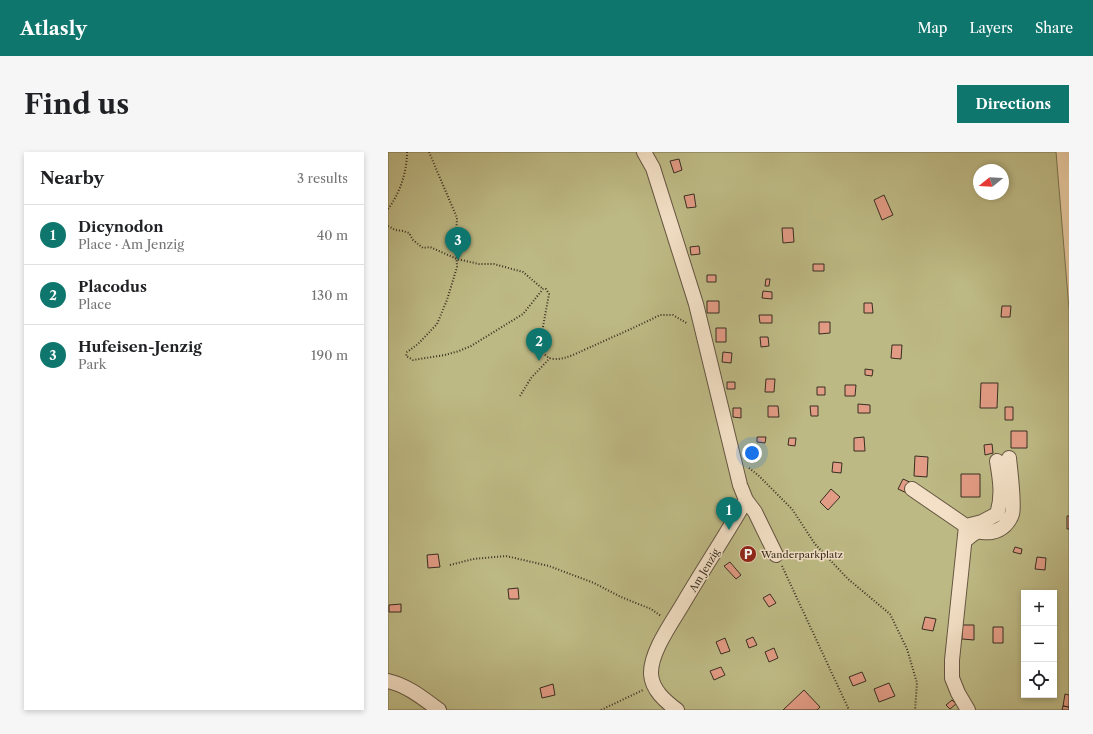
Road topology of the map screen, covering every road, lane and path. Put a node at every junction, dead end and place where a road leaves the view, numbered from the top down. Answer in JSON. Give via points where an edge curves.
{"nodes":[{"id":1,"x":407,"y":152,"type":"edge"},
{"id":2,"x":429,"y":152,"type":"edge"},
{"id":3,"x":644,"y":152,"type":"edge"},
{"id":4,"x":388,"y":209,"type":"edge"},
{"id":5,"x":388,"y":226,"type":"edge"},
{"id":6,"x":457,"y":259,"type":"junction"},
{"id":7,"x":542,"y":289,"type":"junction"},
{"id":8,"x":688,"y":324,"type":"dead end"},
{"id":9,"x":550,"y":358,"type":"junction"},
{"id":10,"x":520,"y":396,"type":"dead end"},
{"id":11,"x":733,"y":457,"type":"junction"},
{"id":12,"x":912,"y":489,"type":"dead end"},
{"id":13,"x":746,"y":500,"type":"junction"},
{"id":14,"x":966,"y":526,"type":"junction"},
{"id":15,"x":964,"y":542,"type":"junction"},
{"id":16,"x":776,"y":555,"type":"joint"},
{"id":17,"x":450,"y":565,"type":"dead end"},
{"id":18,"x":671,"y":623,"type":"junction"},
{"id":19,"x":388,"y":681,"type":"edge"},
{"id":20,"x":653,"y":685,"type":"junction"},
{"id":21,"x":439,"y":710,"type":"edge"},
{"id":22,"x":601,"y":710,"type":"edge"},
{"id":23,"x":676,"y":710,"type":"edge"},
{"id":24,"x":849,"y":710,"type":"edge"},
{"id":25,"x":916,"y":710,"type":"edge"},
{"id":26,"x":968,"y":710,"type":"edge"}],
"edges":[{"from":1,"to":4,"type":"path","via":[[404,175],[395,200]]},
{"from":2,"to":6,"type":"path","via":[[457,218]]},
{"from":3,"to":11,"type":"street","via":[[653,168],[696,304]]},
{"from":5,"to":6,"type":"path","via":[[409,233],[423,248],[430,247]]},
{"from":6,"to":7,"type":"path","via":[[479,264],[494,264],[523,272]]},
{"from":6,"to":7,"type":"path","via":[[447,300],[437,324],[406,356],[413,360],[445,355],[471,346],[523,314]]},
{"from":7,"to":9,"type":"path","via":[[546,288],[549,294],[540,343],[542,350]]},
{"from":8,"to":9,"type":"path","via":[[673,315],[660,316],[581,351],[562,358]]},
{"from":9,"to":10,"type":"path","via":[[531,378]]},
{"from":11,"to":13,"type":"street"},
{"from":11,"to":25,"type":"path","via":[[758,475],[792,509],[815,544],[848,579],[890,614],[907,648],[917,683]]},
{"from":12,"to":14,"type":"street"},
{"from":13,"to":16,"type":"street","via":[[755,512]]},
{"from":13,"to":18,"type":"street","name":"Am Jenzig"},
{"from":14,"to":15,"type":"street"},
{"from":14,"to":15,"type":"street","via":[[982,522],[997,514],[1001,502],[1003,460],[1013,514],[1004,527],[992,532],[975,533]]},
{"from":15,"to":26,"type":"street","via":[[952,678]]},
{"from":16,"to":24,"type":"path"},
{"from":17,"to":18,"type":"path","via":[[473,559],[506,556],[549,566],[650,608]]},
{"from":18,"to":20,"type":"street","name":"Am Jenzig","via":[[654,654],[651,674]]},
{"from":19,"to":21,"type":"street","via":[[421,696]]},
{"from":20,"to":22,"type":"path"},
{"from":20,"to":23,"type":"street","via":[[660,696]]}]}
